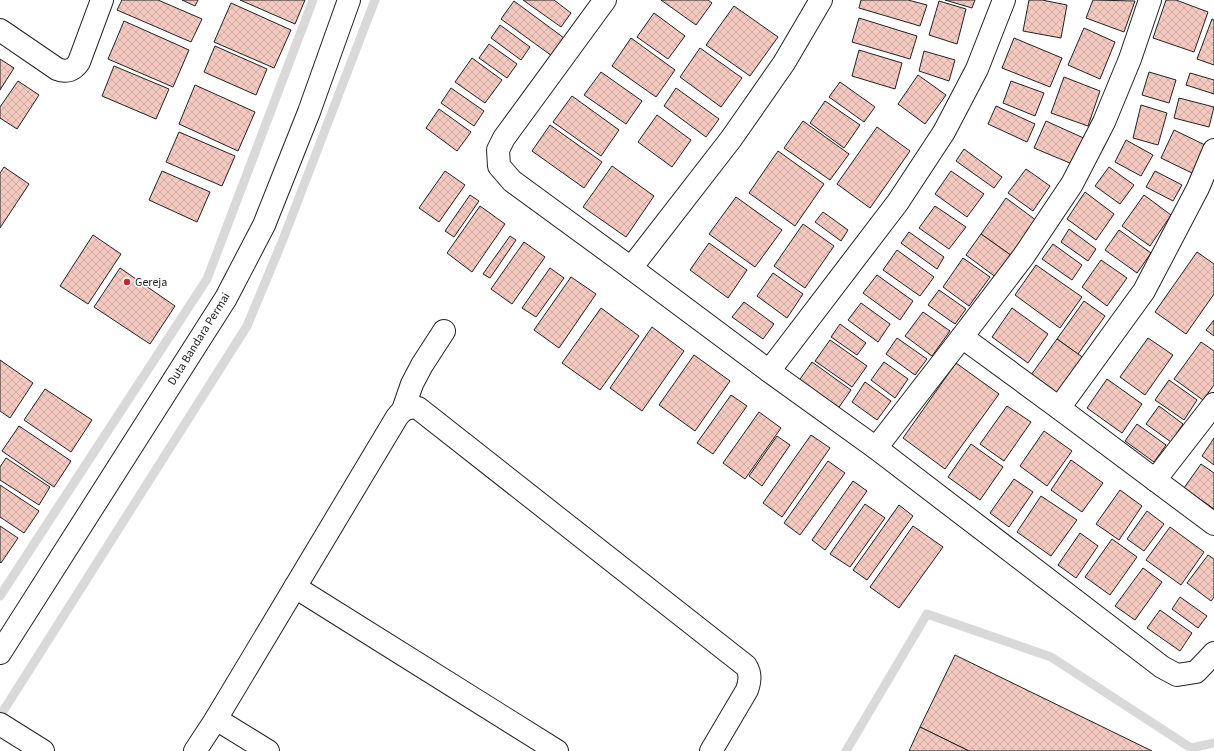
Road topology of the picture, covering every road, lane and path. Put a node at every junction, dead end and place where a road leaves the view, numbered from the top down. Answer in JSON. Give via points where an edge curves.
{"nodes":[{"id":1,"x":102,"y":0,"type":"edge"},
{"id":2,"x":349,"y":0,"type":"edge"},
{"id":3,"x":605,"y":0,"type":"edge"},
{"id":4,"x":821,"y":0,"type":"edge"},
{"id":5,"x":1004,"y":0,"type":"edge"},
{"id":6,"x":1150,"y":0,"type":"edge"},
{"id":7,"x":0,"y":30,"type":"edge"},
{"id":8,"x":1214,"y":150,"type":"edge"},
{"id":9,"x":631,"y":268,"type":"junction"},
{"id":10,"x":444,"y":331,"type":"dead end"},
{"id":11,"x":962,"y":337,"type":"junction"},
{"id":12,"x":769,"y":371,"type":"junction"},
{"id":13,"x":1214,"y":404,"type":"edge"},
{"id":14,"x":1059,"y":408,"type":"junction"},
{"id":15,"x":403,"y":410,"type":"junction"},
{"id":16,"x":876,"y":448,"type":"junction"},
{"id":17,"x":1155,"y":480,"type":"junction"},
{"id":18,"x":1214,"y":524,"type":"edge"},
{"id":19,"x":296,"y":587,"type":"junction"},
{"id":20,"x":0,"y":653,"type":"edge"},
{"id":21,"x":1214,"y":653,"type":"edge"},
{"id":22,"x":216,"y":719,"type":"junction"},
{"id":23,"x":2,"y":725,"type":"edge"},
{"id":24,"x":43,"y":751,"type":"edge"},
{"id":25,"x":195,"y":751,"type":"edge"},
{"id":26,"x":268,"y":751,"type":"edge"},
{"id":27,"x":557,"y":751,"type":"edge"},
{"id":28,"x":711,"y":751,"type":"edge"}],
"edges":[{"from":1,"to":7,"type":"street","via":[[79,62],[69,71],[57,69]]},
{"from":2,"to":20,"type":"street","name":"Duta Bandara Permai","via":[[309,112],[264,225],[226,298]]},
{"from":3,"to":9,"type":"street","via":[[504,138],[498,150],[499,166],[512,181]]},
{"from":4,"to":9,"type":"street","via":[[784,63],[731,140]]},
{"from":5,"to":12,"type":"street","via":[[977,69],[944,132],[898,202]]},
{"from":6,"to":11,"type":"street","via":[[1130,59],[1104,122],[1072,184],[1023,257]]},
{"from":8,"to":14,"type":"street","via":[[1198,188],[1144,291]]},
{"from":9,"to":12,"type":"street"},
{"from":10,"to":15,"type":"street","via":[[412,384]]},
{"from":11,"to":14,"type":"street"},
{"from":11,"to":16,"type":"street"},
{"from":12,"to":16,"type":"street"},
{"from":13,"to":17,"type":"street"},
{"from":14,"to":17,"type":"street"},
{"from":15,"to":19,"type":"street","via":[[394,421]]},
{"from":15,"to":28,"type":"street","via":[[418,408],[746,666],[750,677],[747,690]]},
{"from":16,"to":21,"type":"street","via":[[1162,667],[1178,675],[1196,672]]},
{"from":17,"to":18,"type":"street"},
{"from":19,"to":22,"type":"street"},
{"from":19,"to":27,"type":"street"},
{"from":22,"to":25,"type":"street"},
{"from":22,"to":26,"type":"street"},
{"from":23,"to":24,"type":"street"}]}
